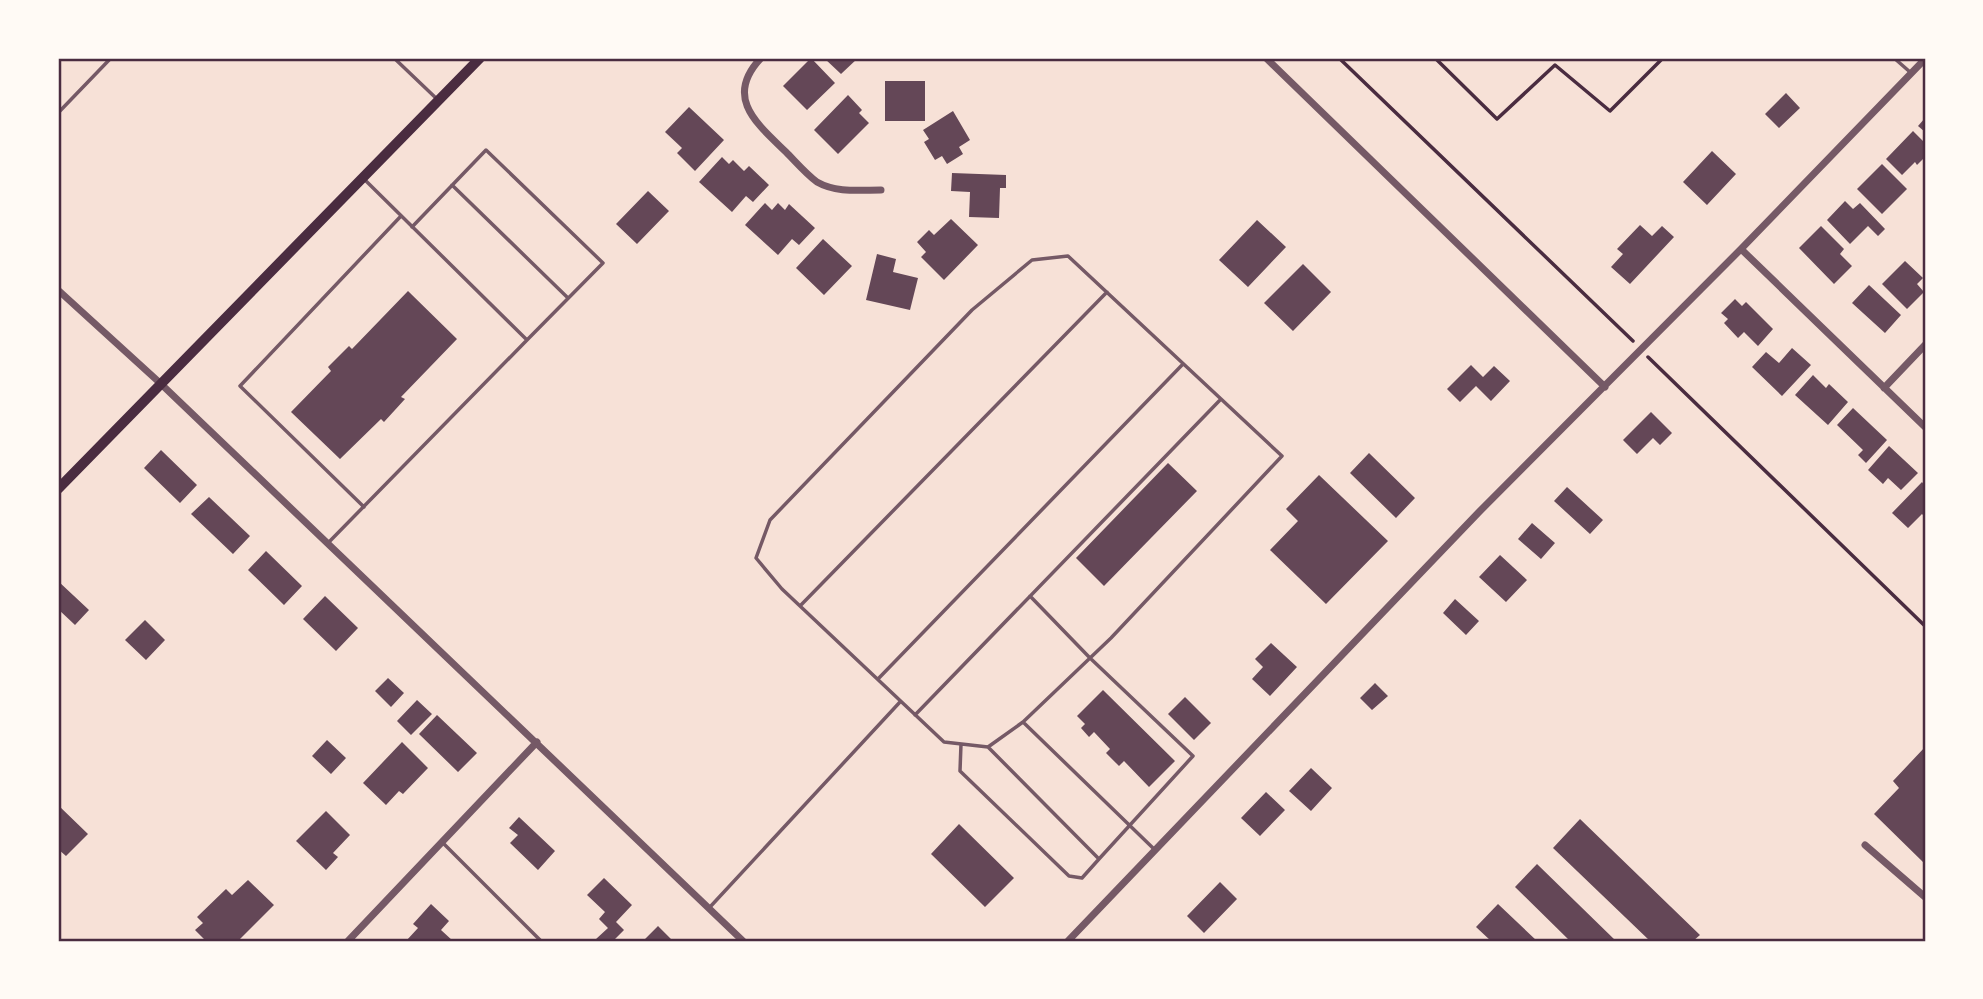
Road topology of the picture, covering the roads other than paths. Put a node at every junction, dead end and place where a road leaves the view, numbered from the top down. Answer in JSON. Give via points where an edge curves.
{"nodes":[{"id":1,"x":111,"y":58,"type":"edge"},
{"id":2,"x":394,"y":58,"type":"edge"},
{"id":3,"x":761,"y":58,"type":"edge"},
{"id":4,"x":1266,"y":58,"type":"edge"},
{"id":5,"x":1894,"y":58,"type":"edge"},
{"id":6,"x":1925,"y":59,"type":"edge"},
{"id":7,"x":474,"y":60,"type":"edge"},
{"id":8,"x":1911,"y":74,"type":"junction"},
{"id":9,"x":439,"y":101,"type":"junction"},
{"id":10,"x":58,"y":113,"type":"edge"},
{"id":11,"x":363,"y":179,"type":"junction"},
{"id":12,"x":452,"y":185,"type":"junction"},
{"id":13,"x":881,"y":190,"type":"dead end"},
{"id":14,"x":401,"y":216,"type":"junction"},
{"id":15,"x":412,"y":227,"type":"junction"},
{"id":16,"x":1741,"y":249,"type":"junction"},
{"id":17,"x":58,"y":290,"type":"edge"},
{"id":18,"x":1107,"y":292,"type":"junction"},
{"id":19,"x":568,"y":298,"type":"junction"},
{"id":20,"x":527,"y":341,"type":"junction"},
{"id":21,"x":1925,"y":345,"type":"edge"},
{"id":22,"x":1183,"y":363,"type":"junction"},
{"id":23,"x":160,"y":383,"type":"junction"},
{"id":24,"x":1605,"y":387,"type":"junction"},
{"id":25,"x":1884,"y":388,"type":"junction"},
{"id":26,"x":1221,"y":399,"type":"junction"},
{"id":27,"x":1925,"y":427,"type":"edge"},
{"id":28,"x":58,"y":489,"type":"edge"},
{"id":29,"x":364,"y":507,"type":"junction"},
{"id":30,"x":328,"y":543,"type":"junction"},
{"id":31,"x":1030,"y":596,"type":"junction"},
{"id":32,"x":800,"y":606,"type":"junction"},
{"id":33,"x":1090,"y":658,"type":"junction"},
{"id":34,"x":878,"y":680,"type":"junction"},
{"id":35,"x":901,"y":702,"type":"junction"},
{"id":36,"x":915,"y":715,"type":"junction"},
{"id":37,"x":1023,"y":722,"type":"junction"},
{"id":38,"x":537,"y":742,"type":"junction"},
{"id":39,"x":961,"y":744,"type":"junction"},
{"id":40,"x":988,"y":747,"type":"junction"},
{"id":41,"x":1131,"y":826,"type":"junction"},
{"id":42,"x":442,"y":842,"type":"junction"},
{"id":43,"x":1865,"y":845,"type":"dead end"},
{"id":44,"x":1155,"y":850,"type":"junction"},
{"id":45,"x":1099,"y":859,"type":"junction"},
{"id":46,"x":1925,"y":897,"type":"edge"},
{"id":47,"x":709,"y":909,"type":"junction"},
{"id":48,"x":348,"y":941,"type":"edge"},
{"id":49,"x":541,"y":941,"type":"edge"},
{"id":50,"x":743,"y":941,"type":"edge"},
{"id":51,"x":1068,"y":941,"type":"edge"}],
"edges":[{"from":1,"to":10,"type":"lane"},
{"from":2,"to":9,"type":"lane"},
{"from":3,"to":13,"type":"street","via":[[744,85],[746,109],[762,129],[817,181],[837,189]]},
{"from":4,"to":24,"type":"street"},
{"from":5,"to":8,"type":"lane"},
{"from":6,"to":8,"type":"street"},
{"from":7,"to":9,"type":"main road"},
{"from":8,"to":16,"type":"street"},
{"from":9,"to":11,"type":"main road"},
{"from":11,"to":14,"type":"lane"},
{"from":11,"to":23,"type":"main road"},
{"from":12,"to":15,"type":"lane"},
{"from":12,"to":19,"type":"lane"},
{"from":12,"to":19,"type":"lane","via":[[486,150],[593,253],[603,263]]},
{"from":14,"to":15,"type":"lane"},
{"from":14,"to":29,"type":"lane","via":[[240,386]]},
{"from":15,"to":20,"type":"lane"},
{"from":16,"to":24,"type":"street"},
{"from":16,"to":25,"type":"street"},
{"from":17,"to":23,"type":"street"},
{"from":18,"to":22,"type":"lane"},
{"from":18,"to":32,"type":"lane"},
{"from":18,"to":32,"type":"lane","via":[[1068,256],[1032,260],[972,310],[770,520],[756,558]]},
{"from":19,"to":20,"type":"lane"},
{"from":20,"to":29,"type":"lane"},
{"from":21,"to":25,"type":"street"},
{"from":22,"to":26,"type":"lane"},
{"from":22,"to":34,"type":"lane"},
{"from":23,"to":28,"type":"main road"},
{"from":23,"to":30,"type":"street"},
{"from":24,"to":44,"type":"street"},
{"from":25,"to":27,"type":"street"},
{"from":26,"to":31,"type":"lane"},
{"from":26,"to":33,"type":"lane","via":[[1282,456]]},
{"from":29,"to":30,"type":"lane"},
{"from":30,"to":38,"type":"street"},
{"from":31,"to":33,"type":"lane"},
{"from":31,"to":36,"type":"lane"},
{"from":32,"to":34,"type":"lane"},
{"from":33,"to":37,"type":"lane"},
{"from":33,"to":41,"type":"lane","via":[[1193,756]]},
{"from":34,"to":35,"type":"lane"},
{"from":35,"to":36,"type":"lane"},
{"from":35,"to":47,"type":"lane"},
{"from":36,"to":39,"type":"lane","via":[[944,743]]},
{"from":37,"to":40,"type":"lane"},
{"from":37,"to":41,"type":"lane"},
{"from":38,"to":42,"type":"street"},
{"from":38,"to":47,"type":"street"},
{"from":39,"to":40,"type":"lane"},
{"from":39,"to":45,"type":"lane","via":[[960,771],[1069,876],[1082,878]]},
{"from":40,"to":45,"type":"lane"},
{"from":41,"to":44,"type":"lane"},
{"from":41,"to":45,"type":"lane"},
{"from":42,"to":48,"type":"street"},
{"from":42,"to":49,"type":"lane"},
{"from":43,"to":46,"type":"street"},
{"from":44,"to":51,"type":"street"},
{"from":47,"to":50,"type":"street"}]}
